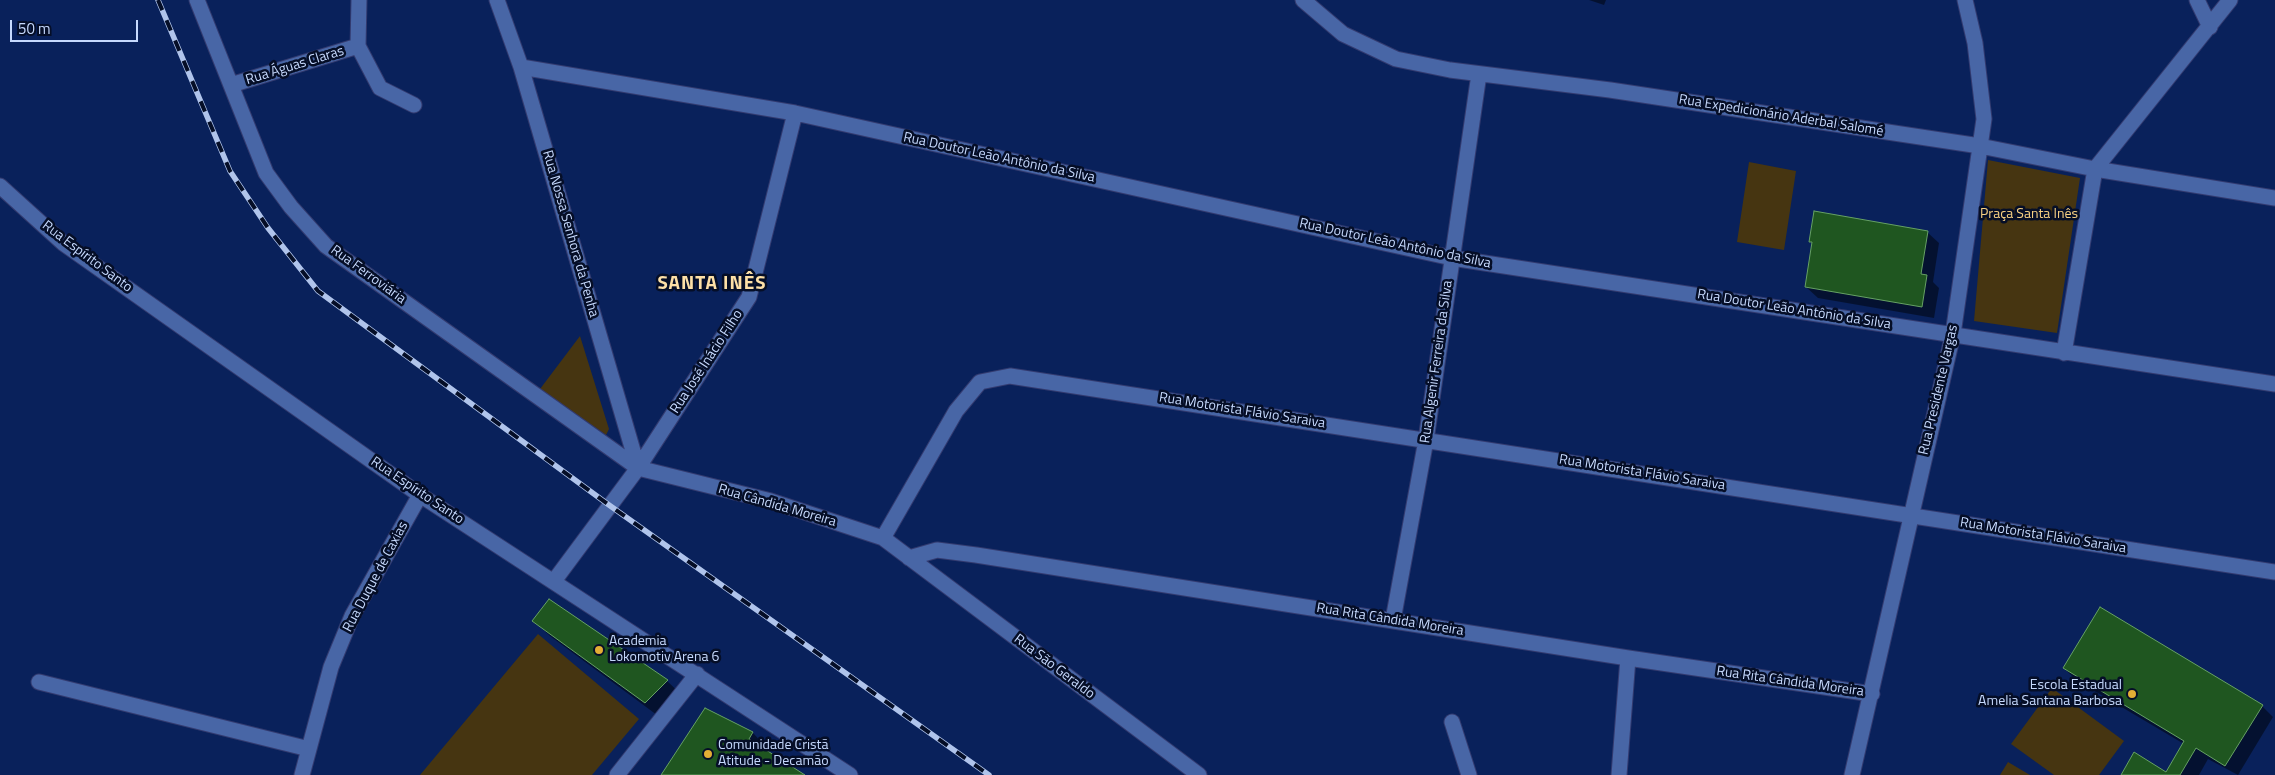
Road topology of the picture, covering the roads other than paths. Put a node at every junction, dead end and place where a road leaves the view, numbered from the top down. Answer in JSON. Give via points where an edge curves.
{"nodes":[{"id":1,"x":197,"y":0,"type":"edge"},
{"id":2,"x":359,"y":0,"type":"edge"},
{"id":3,"x":497,"y":0,"type":"edge"},
{"id":4,"x":1303,"y":0,"type":"edge"},
{"id":5,"x":1965,"y":0,"type":"edge"},
{"id":6,"x":2197,"y":0,"type":"edge"},
{"id":7,"x":2230,"y":0,"type":"edge"},
{"id":8,"x":2210,"y":27,"type":"junction"},
{"id":9,"x":358,"y":46,"type":"junction"},
{"id":10,"x":521,"y":68,"type":"junction"},
{"id":11,"x":1479,"y":74,"type":"junction"},
{"id":12,"x":231,"y":86,"type":"junction"},
{"id":13,"x":414,"y":106,"type":"dead end"},
{"id":14,"x":795,"y":113,"type":"junction"},
{"id":15,"x":1980,"y":146,"type":"junction"},
{"id":16,"x":2095,"y":169,"type":"junction"},
{"id":17,"x":0,"y":186,"type":"edge"},
{"id":18,"x":2275,"y":198,"type":"edge"},
{"id":19,"x":1452,"y":258,"type":"junction"},
{"id":20,"x":1953,"y":334,"type":"junction"},
{"id":21,"x":2064,"y":353,"type":"junction"},
{"id":22,"x":2275,"y":384,"type":"edge"},
{"id":23,"x":1426,"y":440,"type":"junction"},
{"id":24,"x":638,"y":468,"type":"junction"},
{"id":25,"x":420,"y":495,"type":"junction"},
{"id":26,"x":1910,"y":516,"type":"junction"},
{"id":27,"x":882,"y":538,"type":"junction"},
{"id":28,"x":909,"y":558,"type":"junction"},
{"id":29,"x":2275,"y":572,"type":"edge"},
{"id":30,"x":554,"y":581,"type":"junction"},
{"id":31,"x":1393,"y":620,"type":"junction"},
{"id":32,"x":1628,"y":658,"type":"junction"},
{"id":33,"x":697,"y":674,"type":"junction"},
{"id":34,"x":39,"y":682,"type":"dead end"},
{"id":35,"x":1872,"y":694,"type":"junction"},
{"id":36,"x":1452,"y":722,"type":"dead end"},
{"id":37,"x":309,"y":749,"type":"junction"},
{"id":38,"x":622,"y":772,"type":"edge"},
{"id":39,"x":302,"y":775,"type":"edge"},
{"id":40,"x":850,"y":775,"type":"edge"},
{"id":41,"x":1199,"y":775,"type":"edge"},
{"id":42,"x":1469,"y":775,"type":"edge"},
{"id":43,"x":1619,"y":775,"type":"edge"},
{"id":44,"x":1852,"y":775,"type":"edge"}],
"edges":[{"from":1,"to":12,"type":"street","name":"Rua Ferroviária"},
{"from":2,"to":9,"type":"street","name":"Rua Águas Claras"},
{"from":3,"to":10,"type":"street","name":"Rua Nossa Senhora da Penha"},
{"from":4,"to":11,"type":"street","name":"Rua Expedicionário Aderbal Salomé","via":[[1343,34],[1396,60]]},
{"from":5,"to":15,"type":"street","name":"Rua Presidente Vargas","via":[[1975,43],[1984,119]]},
{"from":6,"to":8,"type":"street"},
{"from":7,"to":8,"type":"street"},
{"from":8,"to":16,"type":"street"},
{"from":9,"to":12,"type":"street","name":"Rua Águas Claras"},
{"from":9,"to":13,"type":"street","name":"Rua Águas Claras","via":[[380,88]]},
{"from":10,"to":14,"type":"street","name":"Rua Doutor Leão Antônio da Silva"},
{"from":10,"to":24,"type":"street","name":"Rua Nossa Senhora da Penha"},
{"from":11,"to":15,"type":"street","name":"Rua Expedicionário Aderbal Salomé","via":[[1610,90]]},
{"from":11,"to":19,"type":"street","name":"Rua Algenir Ferreira da Silva"},
{"from":12,"to":24,"type":"street","name":"Rua Ferroviária","via":[[266,173],[326,246]]},
{"from":14,"to":19,"type":"street","name":"Rua Doutor Leão Antônio da Silva"},
{"from":14,"to":24,"type":"street","name":"Rua José Inácio Filho","via":[[749,297]]},
{"from":15,"to":16,"type":"street","name":"Rua Expedicionário Aderbal Salomé"},
{"from":15,"to":20,"type":"street","name":"Rua Presidente Vargas"},
{"from":16,"to":18,"type":"street","name":"Rua Expedicionário Aderbal Salomé"},
{"from":16,"to":21,"type":"street"},
{"from":17,"to":25,"type":"street","name":"Rua Espírito Santo","via":[[63,243]]},
{"from":19,"to":20,"type":"street","name":"Rua Doutor Leão Antônio da Silva"},
{"from":19,"to":23,"type":"street","name":"Rua Algenir Ferreira da Silva"},
{"from":20,"to":21,"type":"street","name":"Rua Doutor Leão Antônio da Silva"},
{"from":20,"to":26,"type":"street","name":"Rua Presidente Vargas"},
{"from":21,"to":22,"type":"street","name":"Rua Doutor Leão Antônio da Silva"},
{"from":23,"to":26,"type":"street","name":"Rua Motorista Flávio Saraiva"},
{"from":23,"to":27,"type":"street","name":"Rua Motorista Flávio Saraiva","via":[[1010,376],[980,382],[956,411]]},
{"from":23,"to":31,"type":"street","name":"Rua Algenir Ferreira da Silva"},
{"from":24,"to":27,"type":"street","name":"Rua Cândida Moreira","via":[[771,501]]},
{"from":24,"to":30,"type":"street","name":"Rua José Inácio Filho"},
{"from":25,"to":30,"type":"street","name":"Rua Espírito Santo"},
{"from":25,"to":37,"type":"street","name":"Rua Duque de Caxias","via":[[352,616],[331,667]]},
{"from":26,"to":29,"type":"street","name":"Rua Motorista Flávio Saraiva"},
{"from":26,"to":35,"type":"street","name":"Rua Presidente Vargas"},
{"from":27,"to":28,"type":"street","name":"Rua Cândida Moreira"},
{"from":28,"to":31,"type":"street","name":"Rua Rita Cândida Moreira","via":[[937,550],[947,551]]},
{"from":28,"to":41,"type":"street","name":"Rua São Geraldo"},
{"from":30,"to":33,"type":"street","name":"Rua Espírito Santo"},
{"from":31,"to":32,"type":"street","name":"Rua Rita Cândida Moreira"},
{"from":32,"to":35,"type":"street","name":"Rua Rita Cândida Moreira"},
{"from":32,"to":43,"type":"street"},
{"from":33,"to":38,"type":"street"},
{"from":33,"to":40,"type":"street","name":"Rua Espírito Santo"},
{"from":34,"to":37,"type":"street"},
{"from":35,"to":44,"type":"street","name":"Rua Presidente Vargas"},
{"from":36,"to":42,"type":"street"},
{"from":37,"to":39,"type":"street","name":"Rua Duque de Caxias"}]}
